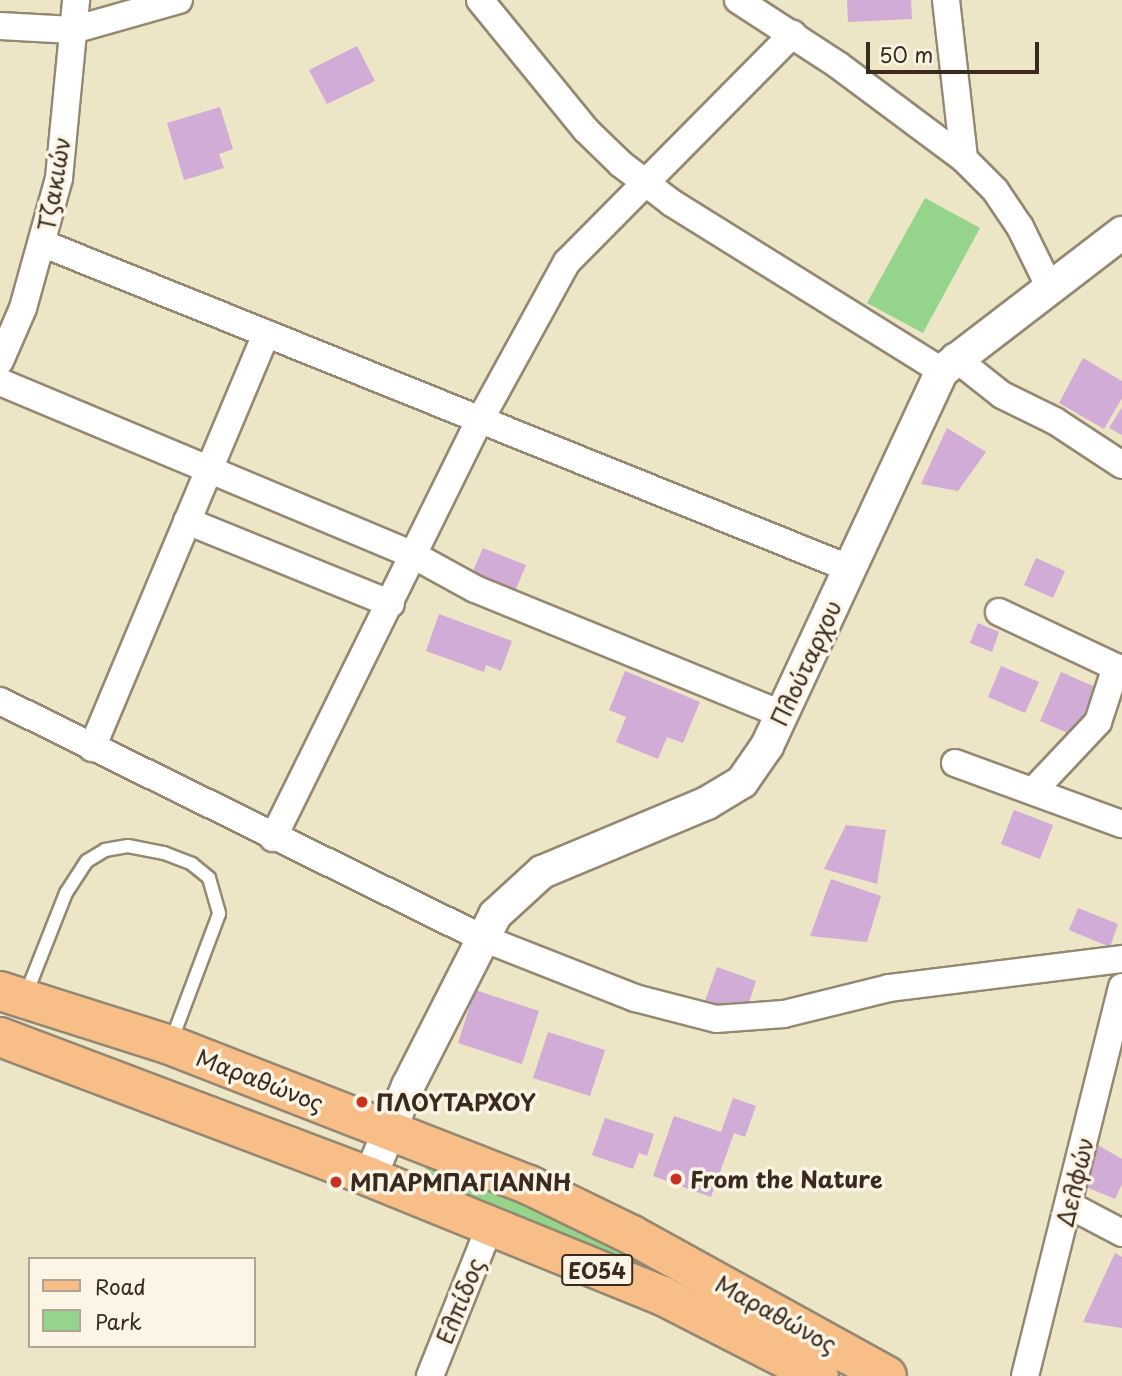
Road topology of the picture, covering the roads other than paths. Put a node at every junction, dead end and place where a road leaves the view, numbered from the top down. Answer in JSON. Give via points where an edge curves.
{"nodes":[{"id":1,"x":76,"y":0,"type":"edge"},
{"id":2,"x":179,"y":0,"type":"edge"},
{"id":3,"x":480,"y":0,"type":"edge"},
{"id":4,"x":738,"y":0,"type":"edge"},
{"id":5,"x":946,"y":0,"type":"edge"},
{"id":6,"x":0,"y":26,"type":"edge"},
{"id":7,"x":73,"y":30,"type":"junction"},
{"id":8,"x":793,"y":34,"type":"junction"},
{"id":9,"x":964,"y":159,"type":"junction"},
{"id":10,"x":644,"y":181,"type":"junction"},
{"id":11,"x":1122,"y":233,"type":"edge"},
{"id":12,"x":44,"y":244,"type":"junction"},
{"id":13,"x":1049,"y":286,"type":"junction"},
{"id":14,"x":266,"y":334,"type":"junction"},
{"id":15,"x":0,"y":361,"type":"edge"},
{"id":16,"x":948,"y":364,"type":"junction"},
{"id":17,"x":0,"y":382,"type":"edge"},
{"id":18,"x":480,"y":419,"type":"junction"},
{"id":19,"x":1122,"y":465,"type":"edge"},
{"id":20,"x":209,"y":470,"type":"junction"},
{"id":21,"x":187,"y":521,"type":"junction"},
{"id":22,"x":415,"y":555,"type":"junction"},
{"id":23,"x":851,"y":569,"type":"junction"},
{"id":24,"x":391,"y":604,"type":"junction"},
{"id":25,"x":999,"y":612,"type":"dead end"},
{"id":26,"x":1119,"y":668,"type":"edge"},
{"id":27,"x":0,"y":701,"type":"edge"},
{"id":28,"x":781,"y":714,"type":"junction"},
{"id":29,"x":92,"y":748,"type":"junction"},
{"id":30,"x":955,"y":763,"type":"dead end"},
{"id":31,"x":1033,"y":791,"type":"junction"},
{"id":32,"x":1122,"y":824,"type":"edge"},
{"id":33,"x":273,"y":838,"type":"junction"},
{"id":34,"x":480,"y":937,"type":"junction"},
{"id":35,"x":1122,"y":959,"type":"edge"},
{"id":36,"x":1122,"y":987,"type":"edge"},
{"id":37,"x":13,"y":994,"type":"edge"},
{"id":38,"x":0,"y":1035,"type":"edge"},
{"id":39,"x":170,"y":1045,"type":"junction"},
{"id":40,"x":1111,"y":1089,"type":"edge"},
{"id":41,"x":388,"y":1148,"type":"junction"},
{"id":42,"x":1069,"y":1205,"type":"junction"},
{"id":43,"x":490,"y":1226,"type":"junction"},
{"id":44,"x":1122,"y":1233,"type":"edge"},
{"id":45,"x":430,"y":1376,"type":"edge"},
{"id":46,"x":819,"y":1376,"type":"edge"},
{"id":47,"x":887,"y":1376,"type":"edge"},
{"id":48,"x":1025,"y":1376,"type":"edge"}],
"edges":[{"from":1,"to":7,"type":"street","name":"Τζακιών"},
{"from":2,"to":7,"type":"street"},
{"from":3,"to":10,"type":"street","via":[[586,130]]},
{"from":4,"to":8,"type":"street"},
{"from":5,"to":9,"type":"street"},
{"from":6,"to":7,"type":"street"},
{"from":7,"to":12,"type":"street","name":"Τζακιών","via":[[60,178]]},
{"from":8,"to":9,"type":"street"},
{"from":8,"to":10,"type":"street"},
{"from":9,"to":13,"type":"street","via":[[995,190],[1020,227]]},
{"from":10,"to":16,"type":"street"},
{"from":10,"to":18,"type":"street","via":[[566,262]]},
{"from":11,"to":13,"type":"street","name":"Πλούταρχου"},
{"from":12,"to":14,"type":"street"},
{"from":12,"to":15,"type":"street","name":"Τζακιών"},
{"from":13,"to":16,"type":"street","name":"Πλούταρχου"},
{"from":14,"to":18,"type":"street"},
{"from":14,"to":20,"type":"street"},
{"from":16,"to":19,"type":"street","via":[[1055,421]]},
{"from":16,"to":23,"type":"street","name":"Πλούταρχου"},
{"from":17,"to":20,"type":"street"},
{"from":18,"to":22,"type":"street"},
{"from":18,"to":23,"type":"street"},
{"from":20,"to":21,"type":"street"},
{"from":20,"to":22,"type":"street"},
{"from":21,"to":24,"type":"street"},
{"from":21,"to":29,"type":"street"},
{"from":22,"to":24,"type":"street"},
{"from":22,"to":28,"type":"street","via":[[475,589]]},
{"from":23,"to":28,"type":"street","name":"Πλούταρχου"},
{"from":24,"to":33,"type":"street"},
{"from":25,"to":26,"type":"street"},
{"from":26,"to":31,"type":"street","via":[[1098,722]]},
{"from":27,"to":29,"type":"street"},
{"from":28,"to":34,"type":"street","name":"Πλούταρχου","via":[[758,761],[732,790],[542,872],[508,901]]},
{"from":29,"to":33,"type":"street"},
{"from":30,"to":31,"type":"street"},
{"from":31,"to":32,"type":"street"},
{"from":33,"to":34,"type":"street"},
{"from":34,"to":35,"type":"street","via":[[635,998],[716,1019],[784,1014],[889,988]]},
{"from":34,"to":41,"type":"street","name":"Πλούταρχου"},
{"from":36,"to":40,"type":"street","name":"Δελφών"},
{"from":37,"to":39,"type":"main road","name":"Μαραθώνος","number":"ΕΟ54"},
{"from":37,"to":39,"type":"lane","via":[[87,861],[105,850],[128,846],[164,853],[192,864],[209,878],[219,914]]},
{"from":38,"to":41,"type":"main road","name":"Μαραθώνος","number":"ΕΟ54"},
{"from":39,"to":41,"type":"main road","name":"Μαραθώνος","number":"ΕΟ54"},
{"from":40,"to":42,"type":"street","name":"Δελφών"},
{"from":41,"to":43,"type":"main road","name":"Μαραθώνος","number":"ΕΟ54"},
{"from":41,"to":47,"type":"main road","name":"Μαραθώνος","number":"ΕΟ54","via":[[620,1229]]},
{"from":42,"to":44,"type":"street"},
{"from":42,"to":48,"type":"street","name":"Δελφών"},
{"from":43,"to":45,"type":"street","name":"Ελπίδος"},
{"from":43,"to":46,"type":"main road","name":"Μαραθώνος","number":"ΕΟ54","via":[[674,1301]]}]}
